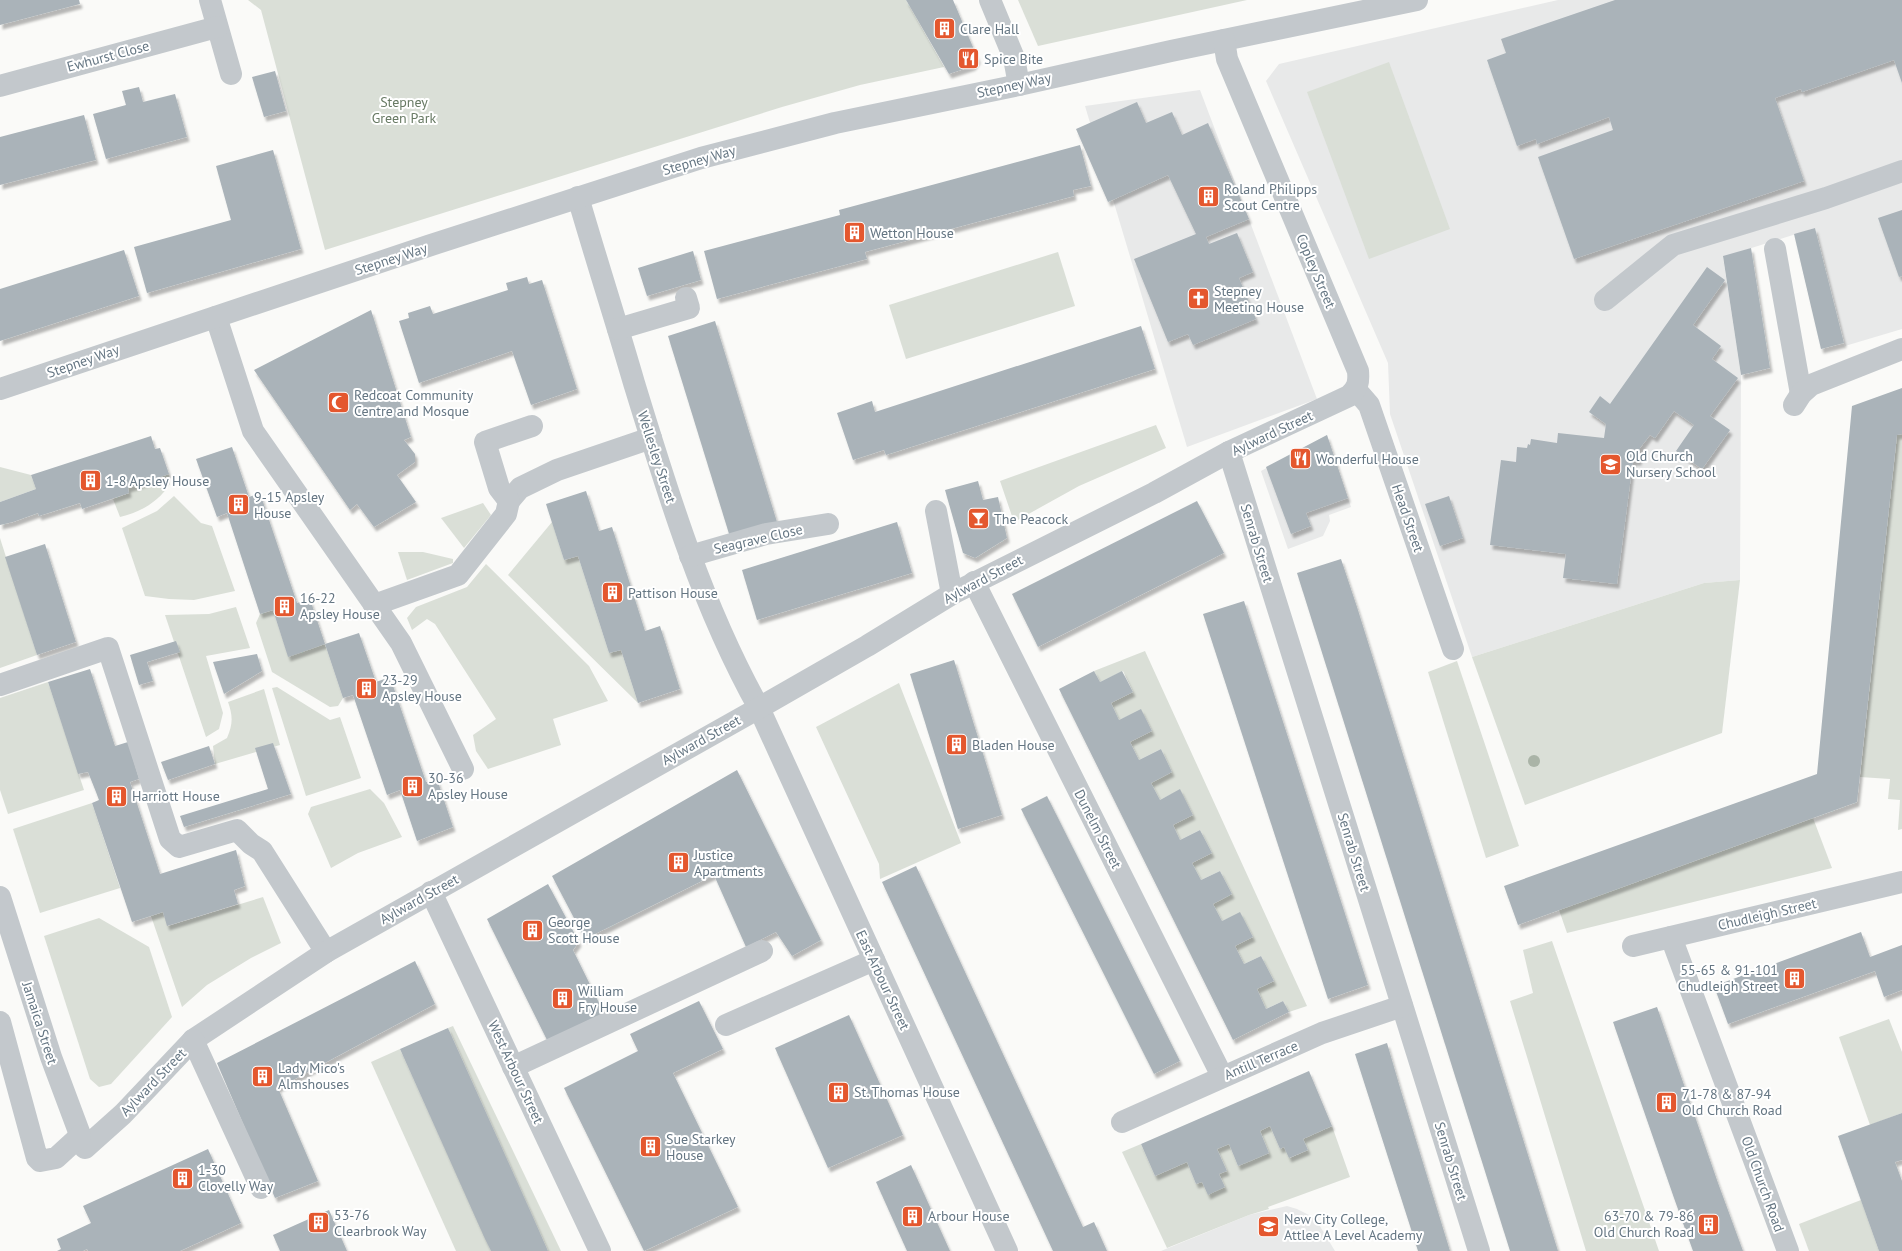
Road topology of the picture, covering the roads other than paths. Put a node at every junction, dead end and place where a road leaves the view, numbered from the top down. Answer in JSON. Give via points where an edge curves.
{"nodes":[{"id":1,"x":210,"y":0,"type":"edge"},
{"id":2,"x":990,"y":0,"type":"edge"},
{"id":3,"x":1417,"y":0,"type":"edge"},
{"id":4,"x":217,"y":27,"type":"junction"},
{"id":5,"x":1224,"y":40,"type":"junction"},
{"id":6,"x":231,"y":74,"type":"dead end"},
{"id":7,"x":1020,"y":85,"type":"junction"},
{"id":8,"x":0,"y":86,"type":"edge"},
{"id":9,"x":1902,"y":171,"type":"edge"},
{"id":10,"x":578,"y":197,"type":"junction"},
{"id":11,"x":1775,"y":249,"type":"dead end"},
{"id":12,"x":686,"y":298,"type":"dead end"},
{"id":13,"x":1605,"y":300,"type":"dead end"},
{"id":14,"x":216,"y":317,"type":"junction"},
{"id":15,"x":618,"y":329,"type":"junction"},
{"id":16,"x":1902,"y":349,"type":"edge"},
{"id":17,"x":0,"y":389,"type":"edge"},
{"id":18,"x":1356,"y":390,"type":"junction"},
{"id":19,"x":532,"y":426,"type":"dead end"},
{"id":20,"x":651,"y":438,"type":"junction"},
{"id":21,"x":1229,"y":452,"type":"junction"},
{"id":22,"x":508,"y":501,"type":"junction"},
{"id":23,"x":936,"y":511,"type":"dead end"},
{"id":24,"x":828,"y":524,"type":"dead end"},
{"id":25,"x":690,"y":556,"type":"junction"},
{"id":26,"x":974,"y":582,"type":"junction"},
{"id":27,"x":952,"y":594,"type":"junction"},
{"id":28,"x":374,"y":605,"type":"junction"},
{"id":29,"x":1453,"y":649,"type":"dead end"},
{"id":30,"x":0,"y":685,"type":"edge"},
{"id":31,"x":759,"y":708,"type":"junction"},
{"id":32,"x":463,"y":769,"type":"dead end"},
{"id":33,"x":1902,"y":882,"type":"edge"},
{"id":34,"x":431,"y":892,"type":"junction"},
{"id":35,"x":0,"y":897,"type":"edge"},
{"id":36,"x":1670,"y":937,"type":"junction"},
{"id":37,"x":1633,"y":946,"type":"dead end"},
{"id":38,"x":762,"y":951,"type":"dead end"},
{"id":39,"x":326,"y":952,"type":"junction"},
{"id":40,"x":874,"y":960,"type":"junction"},
{"id":41,"x":1402,"y":1006,"type":"junction"},
{"id":42,"x":0,"y":1025,"type":"edge"},
{"id":43,"x":726,"y":1025,"type":"dead end"},
{"id":44,"x":193,"y":1040,"type":"junction"},
{"id":45,"x":513,"y":1067,"type":"junction"},
{"id":46,"x":1222,"y":1076,"type":"junction"},
{"id":47,"x":1122,"y":1122,"type":"dead end"},
{"id":48,"x":83,"y":1142,"type":"junction"},
{"id":49,"x":261,"y":1188,"type":"dead end"},
{"id":50,"x":600,"y":1251,"type":"edge"},
{"id":51,"x":1007,"y":1251,"type":"edge"},
{"id":52,"x":1479,"y":1251,"type":"edge"},
{"id":53,"x":1788,"y":1251,"type":"edge"}],
"edges":[{"from":1,"to":4,"type":"street"},
{"from":2,"to":7,"type":"street","via":[[1010,48]]},
{"from":3,"to":5,"type":"street","name":"Stepney Way"},
{"from":4,"to":6,"type":"street"},
{"from":4,"to":8,"type":"street","name":"Ewhurst Close"},
{"from":5,"to":7,"type":"street","name":"Stepney Way"},
{"from":5,"to":18,"type":"street","name":"Copley Street","via":[[1229,65],[1358,371],[1359,381]]},
{"from":7,"to":10,"type":"street","name":"Stepney Way","via":[[835,123],[701,158]]},
{"from":9,"to":13,"type":"street","via":[[1826,198],[1673,246]]},
{"from":10,"to":14,"type":"street","name":"Stepney Way"},
{"from":10,"to":15,"type":"street","name":"Wellesley Street"},
{"from":11,"to":16,"type":"street","via":[[1797,400],[1811,385],[1823,379]]},
{"from":12,"to":15,"type":"street","via":[[689,308]]},
{"from":14,"to":17,"type":"street","name":"Stepney Way"},
{"from":14,"to":28,"type":"street","via":[[252,431]]},
{"from":15,"to":20,"type":"street","name":"Wellesley Street"},
{"from":18,"to":21,"type":"street","name":"Aylward Street","via":[[1343,400]]},
{"from":18,"to":29,"type":"street","name":"Head Street","via":[[1369,405]]},
{"from":19,"to":22,"type":"street","via":[[485,442],[499,488]]},
{"from":20,"to":22,"type":"street","via":[[557,470],[520,488]]},
{"from":20,"to":25,"type":"street","name":"Wellesley Street"},
{"from":21,"to":26,"type":"street","name":"Aylward Street","via":[[1154,493]]},
{"from":21,"to":41,"type":"street","name":"Senrab Street"},
{"from":22,"to":28,"type":"street","via":[[506,514],[458,575]]},
{"from":23,"to":27,"type":"street"},
{"from":24,"to":25,"type":"street","name":"Seagrave Close","via":[[766,534]]},
{"from":25,"to":31,"type":"street","name":"Wellesley Street","via":[[731,655]]},
{"from":26,"to":27,"type":"street","name":"Aylward Street"},
{"from":26,"to":46,"type":"street","name":"Dunelm Street"},
{"from":27,"to":31,"type":"street","name":"Aylward Street","via":[[868,646]]},
{"from":28,"to":32,"type":"street","via":[[401,642]]},
{"from":30,"to":39,"type":"street","via":[[108,648],[170,839],[180,847],[237,830],[262,851]]},
{"from":31,"to":34,"type":"street","name":"Aylward Street"},
{"from":31,"to":40,"type":"street","name":"East Arbour Street"},
{"from":33,"to":36,"type":"street","name":"Chudleigh Street"},
{"from":34,"to":39,"type":"street","name":"Aylward Street"},
{"from":34,"to":45,"type":"street","name":"West Arbour Street"},
{"from":35,"to":48,"type":"street","name":"Jamaica Street","via":[[51,1057]]},
{"from":36,"to":37,"type":"street","name":"Chudleigh Street"},
{"from":36,"to":53,"type":"street","name":"Old Church Road"},
{"from":38,"to":45,"type":"street"},
{"from":39,"to":44,"type":"street","name":"Aylward Street"},
{"from":40,"to":43,"type":"street"},
{"from":40,"to":51,"type":"street","name":"East Arbour Street"},
{"from":41,"to":46,"type":"street","name":"Antill Terrace","via":[[1322,1034]]},
{"from":41,"to":52,"type":"street","name":"Senrab Street"},
{"from":42,"to":48,"type":"street","name":"Aylward Street","via":[[37,1158],[40,1161],[53,1159]]},
{"from":44,"to":48,"type":"street","name":"Aylward Street","via":[[123,1114]]},
{"from":44,"to":49,"type":"street"},
{"from":45,"to":50,"type":"street","name":"West Arbour Street"},
{"from":46,"to":47,"type":"street","name":"Antill Terrace"}]}
